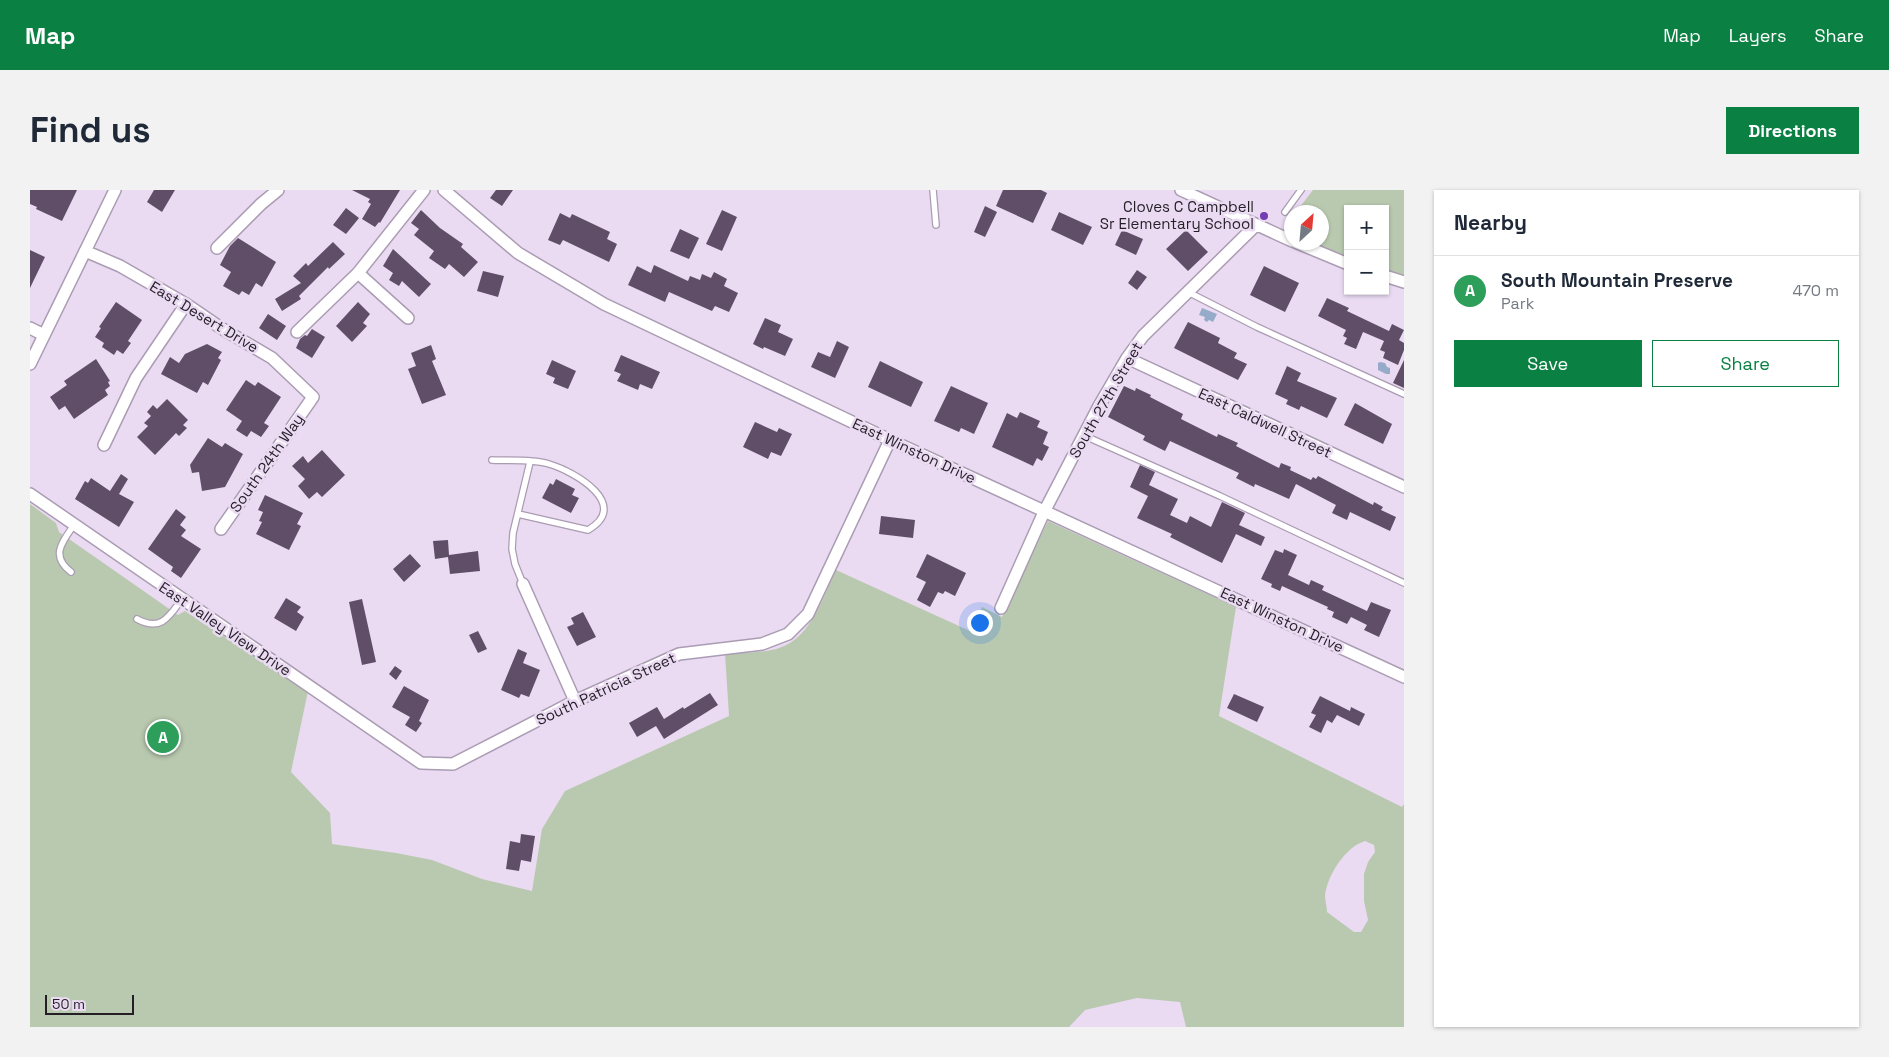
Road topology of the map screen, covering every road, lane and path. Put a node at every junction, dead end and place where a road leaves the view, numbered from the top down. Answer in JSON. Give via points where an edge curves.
{"nodes":[{"id":1,"x":115,"y":190,"type":"edge"},
{"id":2,"x":278,"y":190,"type":"edge"},
{"id":3,"x":424,"y":190,"type":"edge"},
{"id":4,"x":444,"y":190,"type":"edge"},
{"id":5,"x":933,"y":190,"type":"edge"},
{"id":6,"x":1181,"y":190,"type":"edge"},
{"id":7,"x":1302,"y":190,"type":"edge"},
{"id":8,"x":1290,"y":205,"type":"edge"},
{"id":9,"x":936,"y":225,"type":"dead end"},
{"id":10,"x":1256,"y":225,"type":"junction"},
{"id":11,"x":1284,"y":237,"type":"edge"},
{"id":12,"x":217,"y":248,"type":"dead end"},
{"id":13,"x":1314,"y":250,"type":"edge"},
{"id":14,"x":85,"y":251,"type":"junction"},
{"id":15,"x":1344,"y":262,"type":"edge"},
{"id":16,"x":358,"y":273,"type":"junction"},
{"id":17,"x":1389,"y":277,"type":"edge"},
{"id":18,"x":1404,"y":282,"type":"edge"},
{"id":19,"x":1188,"y":292,"type":"junction"},
{"id":20,"x":186,"y":304,"type":"junction"},
{"id":21,"x":408,"y":318,"type":"dead end"},
{"id":22,"x":30,"y":328,"type":"edge"},
{"id":23,"x":297,"y":332,"type":"dead end"},
{"id":24,"x":44,"y":335,"type":"junction"},
{"id":25,"x":1127,"y":358,"type":"junction"},
{"id":26,"x":30,"y":364,"type":"edge"},
{"id":27,"x":1404,"y":394,"type":"edge"},
{"id":28,"x":313,"y":397,"type":"joint"},
{"id":29,"x":1085,"y":436,"type":"junction"},
{"id":30,"x":890,"y":440,"type":"junction"},
{"id":31,"x":104,"y":445,"type":"dead end"},
{"id":32,"x":492,"y":460,"type":"dead end"},
{"id":33,"x":530,"y":462,"type":"junction"},
{"id":34,"x":1404,"y":487,"type":"edge"},
{"id":35,"x":30,"y":494,"type":"edge"},
{"id":36,"x":1044,"y":512,"type":"junction"},
{"id":37,"x":518,"y":514,"type":"junction"},
{"id":38,"x":74,"y":525,"type":"junction"},
{"id":39,"x":221,"y":529,"type":"dead end"},
{"id":40,"x":71,"y":572,"type":"dead end"},
{"id":41,"x":1404,"y":583,"type":"edge"},
{"id":42,"x":523,"y":584,"type":"joint"},
{"id":43,"x":182,"y":599,"type":"junction"},
{"id":44,"x":1001,"y":608,"type":"dead end"},
{"id":45,"x":137,"y":619,"type":"dead end"},
{"id":46,"x":1404,"y":678,"type":"edge"},
{"id":47,"x":575,"y":701,"type":"junction"},
{"id":48,"x":421,"y":763,"type":"joint"}],
"edges":[{"from":1,"to":14,"type":"street"},
{"from":2,"to":12,"type":"street"},
{"from":3,"to":16,"type":"street"},
{"from":4,"to":30,"type":"street","name":"East Winston Drive","via":[[518,253],[604,304]]},
{"from":5,"to":9,"type":"lane"},
{"from":6,"to":10,"type":"street"},
{"from":7,"to":8,"type":"lane"},
{"from":10,"to":11,"type":"street"},
{"from":10,"to":19,"type":"street","name":"South 27th Street"},
{"from":13,"to":15,"type":"street"},
{"from":14,"to":20,"type":"street","name":"East Desert Drive","via":[[120,266]]},
{"from":14,"to":24,"type":"street"},
{"from":16,"to":21,"type":"street"},
{"from":16,"to":23,"type":"street"},
{"from":17,"to":18,"type":"street"},
{"from":19,"to":25,"type":"street","name":"South 27th Street","via":[[1143,336]]},
{"from":19,"to":27,"type":"lane"},
{"from":20,"to":28,"type":"street","name":"East Desert Drive","via":[[272,358]]},
{"from":20,"to":31,"type":"street","via":[[136,378]]},
{"from":22,"to":24,"type":"street"},
{"from":24,"to":26,"type":"street"},
{"from":25,"to":29,"type":"street","name":"South 27th Street"},
{"from":25,"to":34,"type":"street","name":"East Caldwell Street"},
{"from":28,"to":39,"type":"street","name":"South 24th Way"},
{"from":29,"to":36,"type":"street","name":"South 27th Street"},
{"from":29,"to":41,"type":"lane"},
{"from":30,"to":36,"type":"street","name":"East Winston Drive"},
{"from":30,"to":47,"type":"street","name":"South Patricia Street","via":[[808,614],[788,634],[762,644],[679,654]]},
{"from":32,"to":33,"type":"lane"},
{"from":33,"to":37,"type":"lane"},
{"from":33,"to":37,"type":"lane","via":[[548,463],[591,486],[604,502],[604,515],[597,525],[588,530]]},
{"from":35,"to":38,"type":"street","name":"East Valley View Drive"},
{"from":36,"to":44,"type":"street","name":"South 27th Street"},
{"from":36,"to":46,"type":"street","name":"East Winston Drive"},
{"from":37,"to":42,"type":"lane","via":[[512,549]]},
{"from":38,"to":40,"type":"lane","via":[[59,550],[62,563]]},
{"from":38,"to":43,"type":"street","name":"East Valley View Drive"},
{"from":42,"to":47,"type":"street"},
{"from":43,"to":45,"type":"lane","via":[[168,618],[159,624],[146,624]]},
{"from":43,"to":48,"type":"street","name":"East Valley View Drive"},
{"from":47,"to":48,"type":"street","name":"South Patricia Street","via":[[453,764]]}]}
